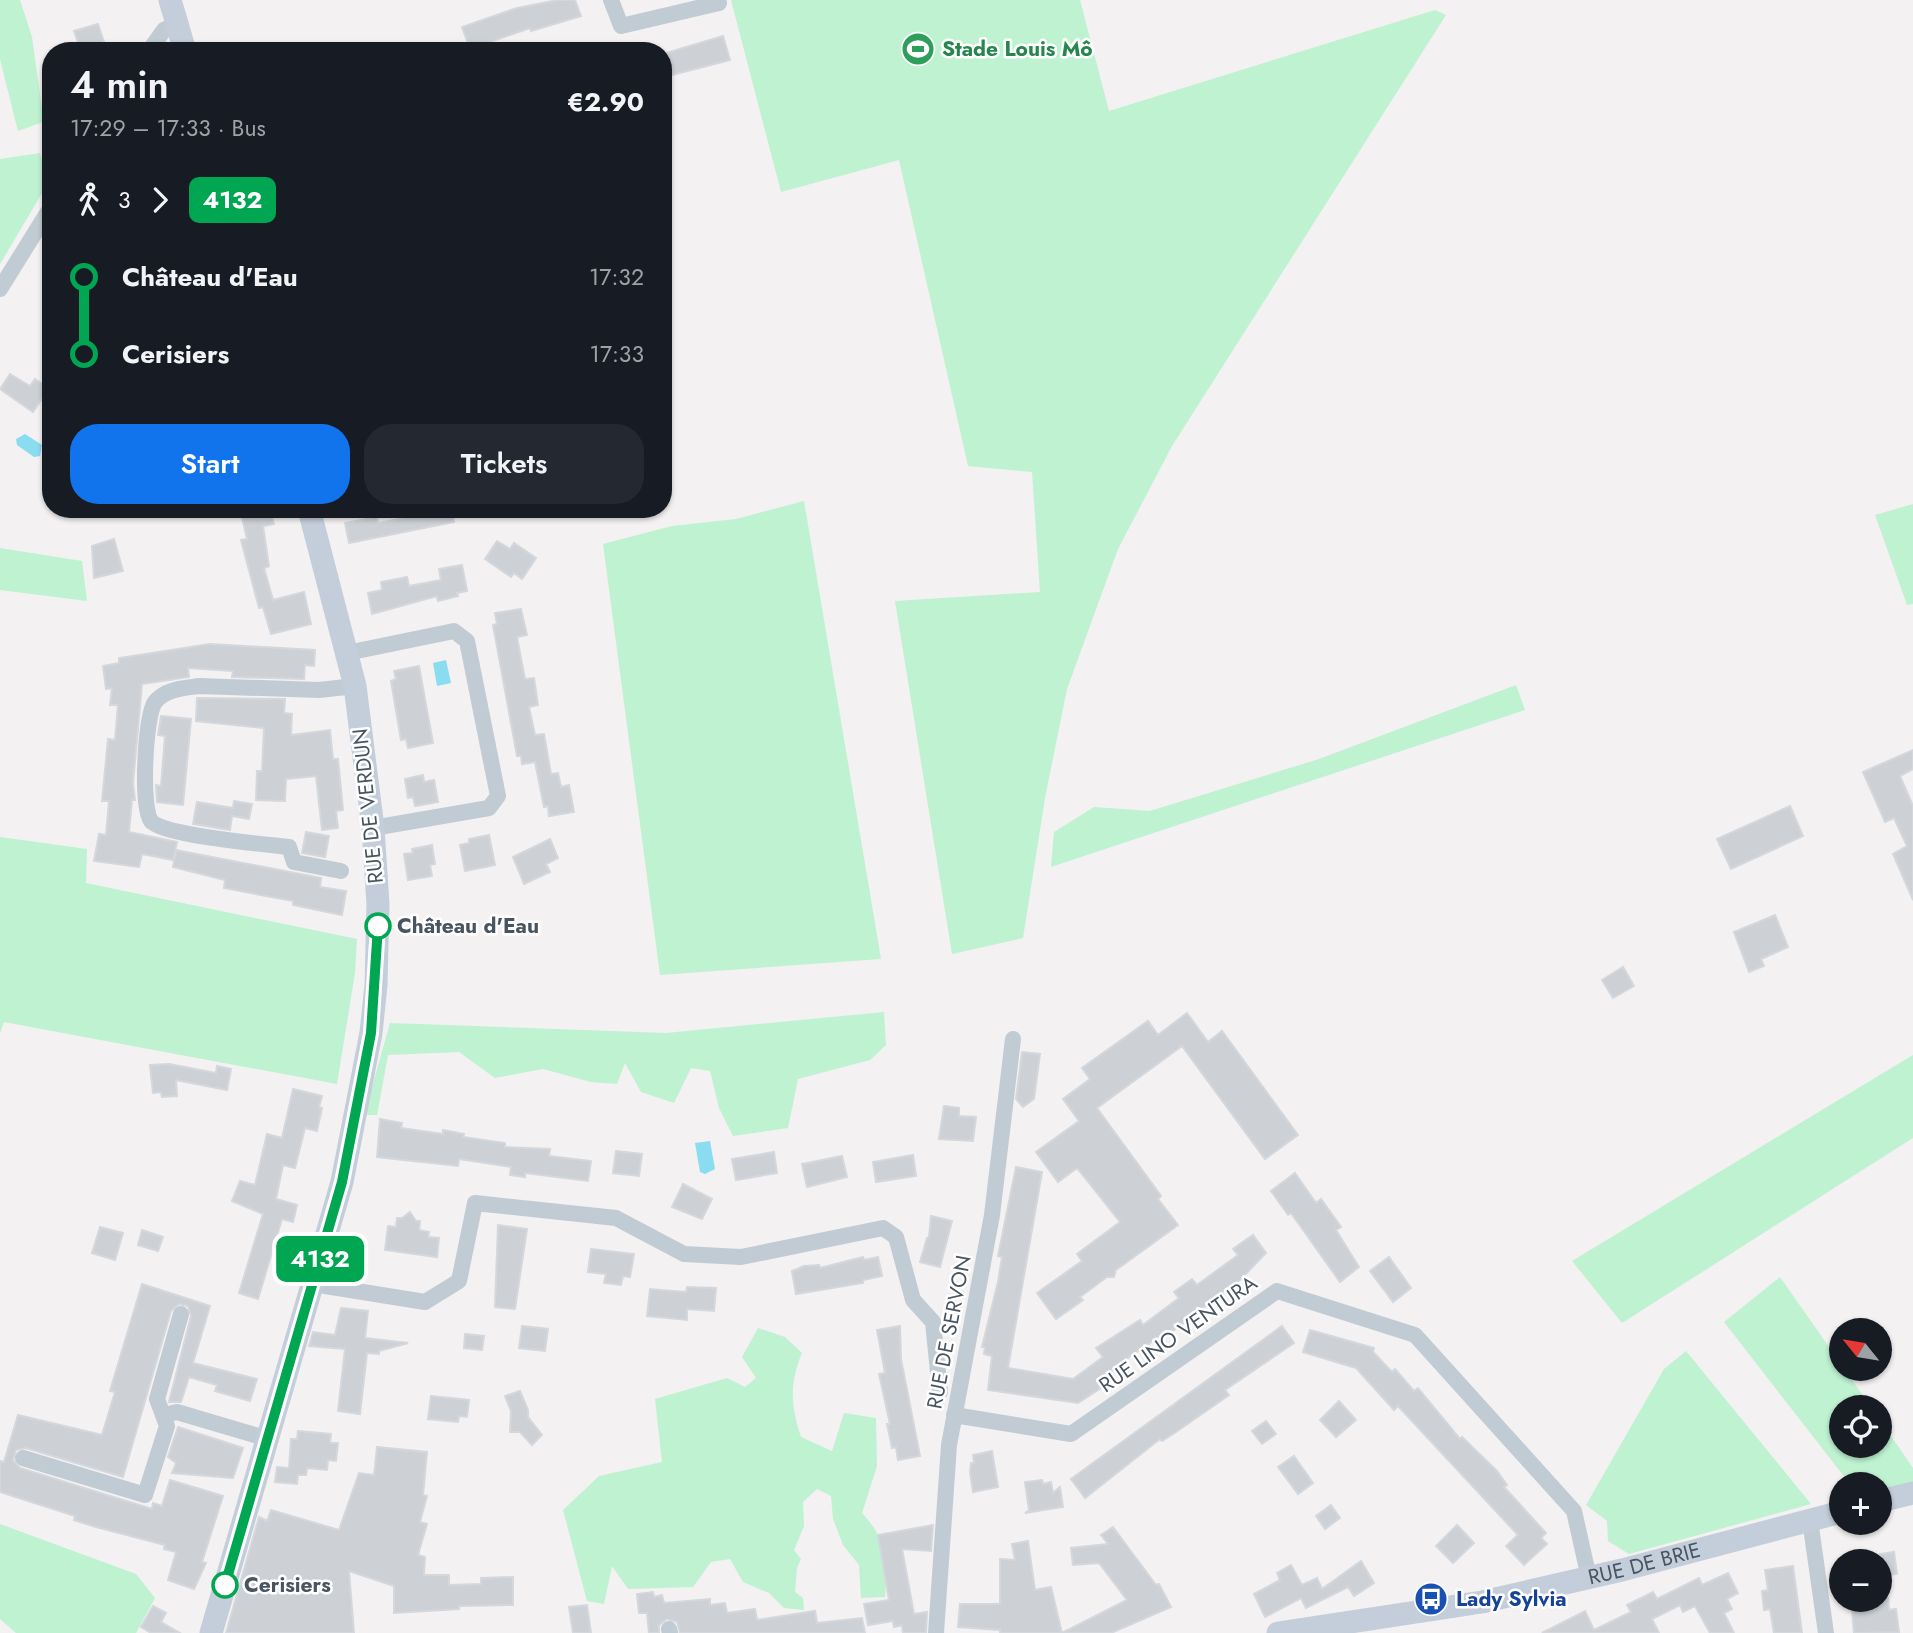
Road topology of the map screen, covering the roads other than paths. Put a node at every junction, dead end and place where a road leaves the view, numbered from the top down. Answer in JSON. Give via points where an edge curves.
{"nodes":[{"id":1,"x":170,"y":0,"type":"edge"},
{"id":2,"x":611,"y":0,"type":"edge"},
{"id":3,"x":718,"y":0,"type":"edge"},
{"id":4,"x":176,"y":24,"type":"junction"},
{"id":5,"x":155,"y":42,"type":"edge"},
{"id":6,"x":182,"y":42,"type":"edge"},
{"id":7,"x":42,"y":221,"type":"edge"},
{"id":8,"x":0,"y":289,"type":"edge"},
{"id":9,"x":311,"y":518,"type":"edge"},
{"id":10,"x":348,"y":653,"type":"junction"},
{"id":11,"x":355,"y":686,"type":"junction"},
{"id":12,"x":373,"y":828,"type":"junction"},
{"id":13,"x":341,"y":871,"type":"dead end"},
{"id":14,"x":1013,"y":1039,"type":"dead end"},
{"id":15,"x":313,"y":1284,"type":"junction"},
{"id":16,"x":181,"y":1314,"type":"dead end"},
{"id":17,"x":940,"y":1392,"type":"dead end"},
{"id":18,"x":164,"y":1415,"type":"junction"},
{"id":19,"x":954,"y":1415,"type":"junction"},
{"id":20,"x":268,"y":1439,"type":"junction"},
{"id":21,"x":23,"y":1458,"type":"dead end"},
{"id":22,"x":1913,"y":1493,"type":"edge"},
{"id":23,"x":1892,"y":1499,"type":"edge"},
{"id":24,"x":1829,"y":1514,"type":"edge"},
{"id":25,"x":1810,"y":1520,"type":"junction"},
{"id":26,"x":1589,"y":1578,"type":"junction"},
{"id":27,"x":211,"y":1633,"type":"edge"},
{"id":28,"x":936,"y":1633,"type":"edge"},
{"id":29,"x":1278,"y":1633,"type":"edge"},
{"id":30,"x":1826,"y":1633,"type":"edge"}],
"edges":[{"from":1,"to":4,"type":"street"},
{"from":2,"to":3,"type":"street","via":[[621,26]]},
{"from":4,"to":5,"type":"street"},
{"from":4,"to":6,"type":"street"},
{"from":7,"to":8,"type":"street"},
{"from":9,"to":10,"type":"street","name":"RUE DE VERDUN"},
{"from":10,"to":11,"type":"street","name":"RUE DE VERDUN"},
{"from":10,"to":12,"type":"street","via":[[454,631],[467,641],[499,796],[489,808]]},
{"from":11,"to":12,"type":"street","name":"RUE DE VERDUN"},
{"from":11,"to":13,"type":"street","via":[[180,689],[161,696],[153,705],[149,729],[145,813],[154,825],[289,847],[295,862]]},
{"from":12,"to":15,"type":"street","name":"RUE DE VERDUN","via":[[378,947],[371,1033],[342,1182]]},
{"from":14,"to":19,"type":"street","name":"RUE DE SERVON","via":[[992,1216]]},
{"from":15,"to":17,"type":"street","via":[[425,1302],[458,1281],[475,1203],[616,1218],[684,1254],[741,1257],[883,1228],[896,1237],[913,1300],[933,1322]]},
{"from":15,"to":20,"type":"street","name":"RUE DE VERDUN"},
{"from":16,"to":18,"type":"street","via":[[157,1399]]},
{"from":18,"to":20,"type":"street","via":[[177,1412]]},
{"from":18,"to":21,"type":"street","via":[[167,1426],[145,1495]]},
{"from":19,"to":26,"type":"street","name":"RUE LINO VENTURA","via":[[1071,1434],[1277,1291],[1415,1335],[1574,1511]]},
{"from":19,"to":28,"type":"street","name":"RUE DE SERVON"},
{"from":20,"to":27,"type":"street","name":"RUE DE VERDUN"},
{"from":22,"to":23,"type":"street"},
{"from":24,"to":25,"type":"street","name":"RUE DE BRIE"},
{"from":25,"to":26,"type":"street","name":"RUE DE BRIE"},
{"from":25,"to":30,"type":"street"},
{"from":26,"to":29,"type":"street","name":"RUE DE BRIE","via":[[1447,1608]]}]}
